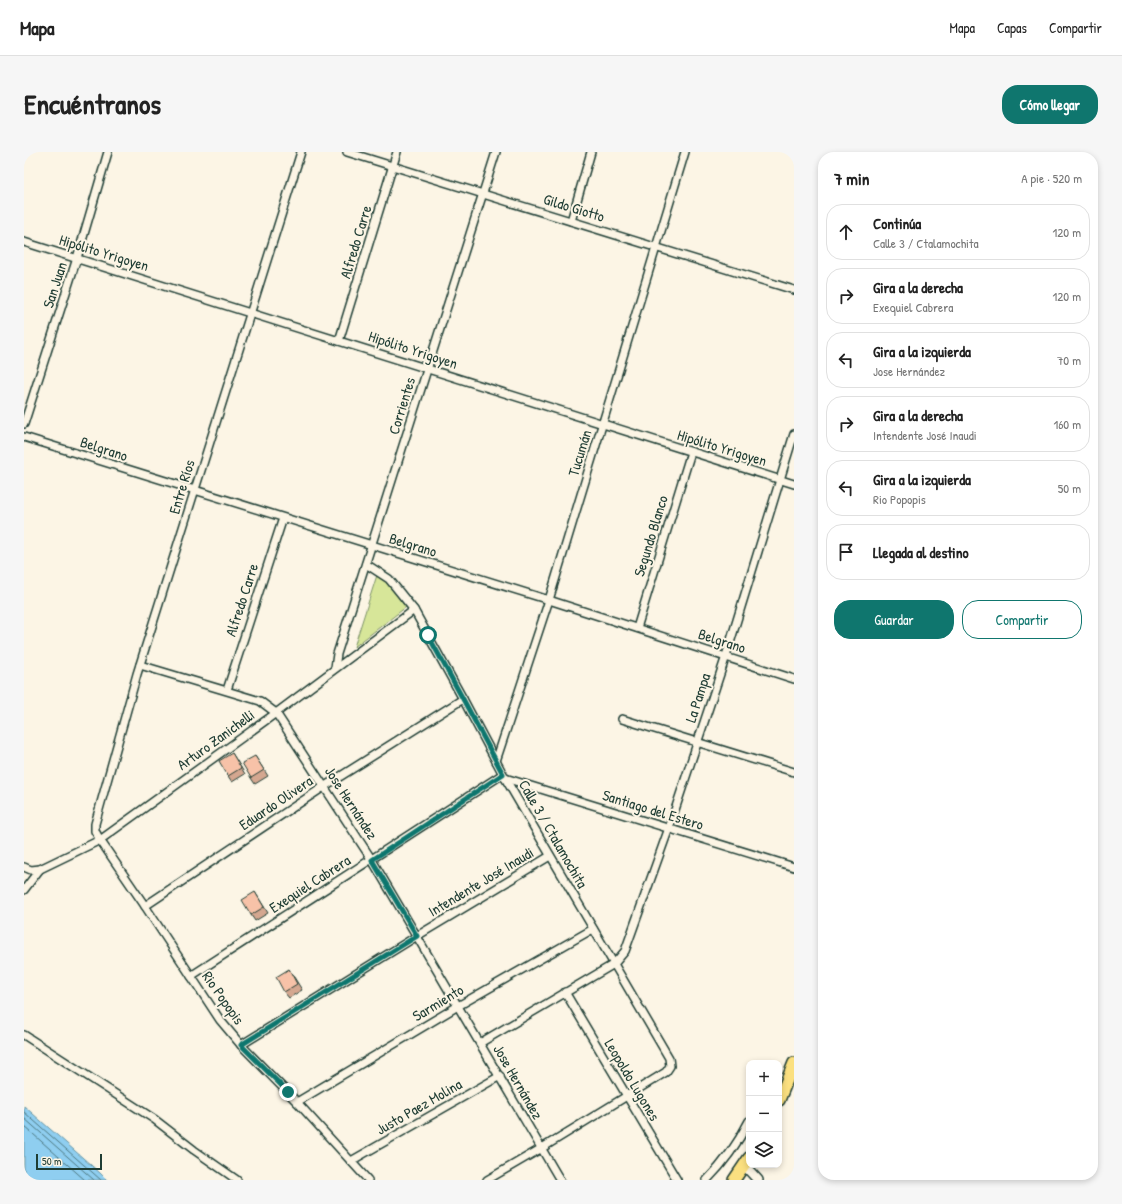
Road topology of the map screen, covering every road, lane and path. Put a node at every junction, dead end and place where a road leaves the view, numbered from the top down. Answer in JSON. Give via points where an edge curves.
{"nodes":[{"id":1,"x":108,"y":152,"type":"edge"},
{"id":2,"x":301,"y":152,"type":"edge"},
{"id":3,"x":347,"y":152,"type":"edge"},
{"id":4,"x":397,"y":152,"type":"edge"},
{"id":5,"x":496,"y":152,"type":"edge"},
{"id":6,"x":591,"y":152,"type":"edge"},
{"id":7,"x":685,"y":152,"type":"edge"},
{"id":8,"x":393,"y":166,"type":"junction"},
{"id":9,"x":483,"y":194,"type":"junction"},
{"id":10,"x":571,"y":221,"type":"junction"},
{"id":11,"x":24,"y":242,"type":"edge"},
{"id":12,"x":657,"y":247,"type":"junction"},
{"id":13,"x":76,"y":258,"type":"junction"},
{"id":14,"x":794,"y":290,"type":"edge"},
{"id":15,"x":251,"y":312,"type":"junction"},
{"id":16,"x":339,"y":340,"type":"junction"},
{"id":17,"x":427,"y":368,"type":"junction"},
{"id":18,"x":24,"y":424,"type":"edge"},
{"id":19,"x":603,"y":424,"type":"junction"},
{"id":20,"x":794,"y":434,"type":"edge"},
{"id":21,"x":24,"y":437,"type":"edge"},
{"id":22,"x":691,"y":452,"type":"junction"},
{"id":23,"x":780,"y":479,"type":"junction"},
{"id":24,"x":794,"y":484,"type":"edge"},
{"id":25,"x":194,"y":491,"type":"junction"},
{"id":26,"x":282,"y":518,"type":"junction"},
{"id":27,"x":372,"y":546,"type":"junction"},
{"id":28,"x":366,"y":564,"type":"junction"},
{"id":29,"x":549,"y":600,"type":"junction"},
{"id":30,"x":414,"y":610,"type":"junction"},
{"id":31,"x":637,"y":628,"type":"junction"},
{"id":32,"x":726,"y":656,"type":"junction"},
{"id":33,"x":140,"y":665,"type":"junction"},
{"id":34,"x":335,"y":668,"type":"junction"},
{"id":35,"x":794,"y":679,"type":"edge"},
{"id":36,"x":227,"y":690,"type":"junction"},
{"id":37,"x":463,"y":699,"type":"junction"},
{"id":38,"x":276,"y":713,"type":"junction"},
{"id":39,"x":622,"y":719,"type":"dead end"},
{"id":40,"x":698,"y":742,"type":"junction"},
{"id":41,"x":496,"y":761,"type":"junction"},
{"id":42,"x":794,"y":772,"type":"edge"},
{"id":43,"x":504,"y":776,"type":"junction"},
{"id":44,"x":325,"y":786,"type":"junction"},
{"id":45,"x":669,"y":828,"type":"junction"},
{"id":46,"x":95,"y":831,"type":"joint"},
{"id":47,"x":100,"y":840,"type":"junction"},
{"id":48,"x":550,"y":856,"type":"junction"},
{"id":49,"x":372,"y":860,"type":"junction"},
{"id":50,"x":24,"y":867,"type":"edge"},
{"id":51,"x":794,"y":867,"type":"edge"},
{"id":52,"x":40,"y":869,"type":"junction"},
{"id":53,"x":24,"y":890,"type":"edge"},
{"id":54,"x":145,"y":906,"type":"junction"},
{"id":55,"x":593,"y":928,"type":"junction"},
{"id":56,"x":417,"y":936,"type":"junction"},
{"id":57,"x":614,"y":964,"type":"junction"},
{"id":58,"x":191,"y":976,"type":"junction"},
{"id":59,"x":565,"y":992,"type":"junction"},
{"id":60,"x":458,"y":1006,"type":"junction"},
{"id":61,"x":24,"y":1035,"type":"edge"},
{"id":62,"x":480,"y":1043,"type":"junction"},
{"id":63,"x":241,"y":1045,"type":"junction"},
{"id":64,"x":794,"y":1063,"type":"edge"},
{"id":65,"x":500,"y":1076,"type":"junction"},
{"id":66,"x":627,"y":1096,"type":"junction"},
{"id":67,"x":781,"y":1096,"type":"edge"},
{"id":68,"x":297,"y":1102,"type":"junction"},
{"id":69,"x":746,"y":1128,"type":"edge"},
{"id":70,"x":542,"y":1148,"type":"junction"},
{"id":71,"x":351,"y":1161,"type":"junction"},
{"id":72,"x":746,"y":1163,"type":"edge"},
{"id":73,"x":751,"y":1168,"type":"edge"},
{"id":74,"x":237,"y":1180,"type":"edge"},
{"id":75,"x":368,"y":1180,"type":"edge"},
{"id":76,"x":487,"y":1180,"type":"edge"},
{"id":77,"x":560,"y":1180,"type":"edge"},
{"id":78,"x":678,"y":1180,"type":"edge"},
{"id":79,"x":707,"y":1180,"type":"edge"},
{"id":80,"x":734,"y":1180,"type":"edge"},
{"id":81,"x":758,"y":1180,"type":"edge"}],
"edges":[{"from":1,"to":13,"type":"street","name":"San Juan"},
{"from":2,"to":15,"type":"street","name":"Entre Ríos"},
{"from":3,"to":8,"type":"street","name":"Gildo Giotto"},
{"from":4,"to":8,"type":"street","name":"Alfredo Carre"},
{"from":5,"to":9,"type":"street","name":"Corrientes"},
{"from":6,"to":10,"type":"street"},
{"from":7,"to":12,"type":"street","name":"Tucumán"},
{"from":8,"to":9,"type":"street","name":"Gildo Giotto"},
{"from":8,"to":16,"type":"street","name":"Alfredo Carre"},
{"from":9,"to":10,"type":"street","name":"Gildo Giotto"},
{"from":9,"to":17,"type":"street","name":"Corrientes"},
{"from":10,"to":12,"type":"street","name":"Gildo Giotto"},
{"from":11,"to":13,"type":"street","name":"Hipólito Yrigoyen"},
{"from":12,"to":14,"type":"street","name":"Gildo Giotto"},
{"from":12,"to":19,"type":"street","name":"Tucumán"},
{"from":13,"to":15,"type":"street","name":"Hipólito Yrigoyen"},
{"from":13,"to":18,"type":"street","name":"San Juan"},
{"from":15,"to":16,"type":"street","name":"Hipólito Yrigoyen"},
{"from":15,"to":25,"type":"street","name":"Entre Ríos"},
{"from":16,"to":17,"type":"street","name":"Hipólito Yrigoyen"},
{"from":17,"to":19,"type":"street","name":"Hipólito Yrigoyen"},
{"from":17,"to":27,"type":"street","name":"Corrientes"},
{"from":19,"to":22,"type":"street","name":"Hipólito Yrigoyen"},
{"from":19,"to":29,"type":"street","name":"Tucumán"},
{"from":20,"to":23,"type":"street","name":"La Pampa"},
{"from":21,"to":25,"type":"street","name":"Belgrano"},
{"from":22,"to":23,"type":"street","name":"Hipólito Yrigoyen"},
{"from":22,"to":31,"type":"street","name":"Segundo Blanco"},
{"from":23,"to":24,"type":"street","name":"Hipólito Yrigoyen"},
{"from":23,"to":32,"type":"street","name":"La Pampa"},
{"from":25,"to":26,"type":"street","name":"Belgrano"},
{"from":25,"to":33,"type":"street","name":"Entre Ríos"},
{"from":26,"to":27,"type":"street","name":"Belgrano"},
{"from":26,"to":36,"type":"street","name":"Alfredo Carre"},
{"from":27,"to":28,"type":"street","name":"Corrientes"},
{"from":27,"to":29,"type":"street","name":"Belgrano"},
{"from":28,"to":30,"type":"street","name":"Calle 3 / Ctalamochita","via":[[389,579]]},
{"from":28,"to":34,"type":"street","name":"Corrientes","via":[[337,654]]},
{"from":29,"to":31,"type":"street","name":"Belgrano"},
{"from":29,"to":41,"type":"street","name":"Tucumán"},
{"from":30,"to":34,"type":"street","name":"Arturo Zanichelli"},
{"from":30,"to":37,"type":"street","name":"Calle 3 / Ctalamochita"},
{"from":31,"to":32,"type":"street","name":"Belgrano"},
{"from":32,"to":35,"type":"street","name":"Belgrano"},
{"from":32,"to":40,"type":"street","name":"La Pampa"},
{"from":33,"to":36,"type":"street","name":"Jose Hernández"},
{"from":33,"to":46,"type":"street","name":"Entre Ríos"},
{"from":34,"to":38,"type":"street","name":"Arturo Zanichelli"},
{"from":36,"to":38,"type":"street","name":"Jose Hernández","via":[[260,701]]},
{"from":37,"to":41,"type":"street","name":"Calle 3 / Ctalamochita"},
{"from":37,"to":44,"type":"street","name":"Eduardo Olivera"},
{"from":38,"to":44,"type":"street","name":"Jose Hernández"},
{"from":38,"to":47,"type":"street","name":"Arturo Zanichelli"},
{"from":39,"to":40,"type":"street"},
{"from":40,"to":42,"type":"street"},
{"from":40,"to":45,"type":"street","name":"La Pampa"},
{"from":41,"to":43,"type":"street","name":"Calle 3 / Ctalamochita"},
{"from":43,"to":45,"type":"street","name":"Santiago del Estero"},
{"from":43,"to":48,"type":"street","name":"Calle 3 / Ctalamochita"},
{"from":43,"to":49,"type":"street","name":"Exequiel Cabrera"},
{"from":44,"to":49,"type":"street","name":"Jose Hernández"},
{"from":44,"to":54,"type":"street","name":"Eduardo Olivera"},
{"from":45,"to":51,"type":"street","name":"Santiago del Estero"},
{"from":45,"to":57,"type":"street","name":"La Pampa","via":[[625,952]]},
{"from":46,"to":47,"type":"street","name":"Rio Popopis"},
{"from":47,"to":52,"type":"street","name":"Arturo Zanichelli"},
{"from":47,"to":54,"type":"street","name":"Rio Popopis"},
{"from":48,"to":55,"type":"street","name":"Calle 3 / Ctalamochita"},
{"from":48,"to":56,"type":"street","name":"Intendente José Inaudi"},
{"from":49,"to":56,"type":"street","name":"Jose Hernández"},
{"from":49,"to":58,"type":"street","name":"Exequiel Cabrera"},
{"from":50,"to":52,"type":"street","via":[[31,870]]},
{"from":52,"to":53,"type":"street"},
{"from":54,"to":58,"type":"street","name":"Rio Popopis"},
{"from":55,"to":57,"type":"street","name":"Calle 3 / Ctalamochita"},
{"from":55,"to":60,"type":"street","name":"Sarmiento"},
{"from":56,"to":60,"type":"street","name":"Jose Hernández"},
{"from":56,"to":63,"type":"street","name":"Intendente José Inaudi"},
{"from":57,"to":59,"type":"street"},
{"from":57,"to":66,"type":"street","name":"Calle 3 / Ctalamochita","via":[[669,1058],[670,1066],[666,1072]]},
{"from":58,"to":63,"type":"street","name":"Rio Popopis","via":[[220,1020]]},
{"from":59,"to":62,"type":"street"},
{"from":59,"to":66,"type":"street","name":"Leopoldo Lugones"},
{"from":60,"to":62,"type":"street","name":"Jose Hernández"},
{"from":60,"to":68,"type":"street","name":"Sarmiento"},
{"from":61,"to":74,"type":"street","via":[[154,1119]]},
{"from":62,"to":65,"type":"street","name":"Jose Hernández"},
{"from":63,"to":68,"type":"street","name":"Rio Popopis"},
{"from":64,"to":67,"type":"main road"},
{"from":65,"to":70,"type":"street","name":"Jose Hernández"},
{"from":65,"to":71,"type":"street","name":"Justo Paez Molina"},
{"from":66,"to":70,"type":"street"},
{"from":66,"to":78,"type":"street","name":"Leopoldo Lugones"},
{"from":68,"to":71,"type":"street","name":"Rio Popopis"},
{"from":69,"to":79,"type":"street","via":[[720,1168]]},
{"from":70,"to":76,"type":"street"},
{"from":70,"to":77,"type":"street","name":"Jose Hernández"},
{"from":71,"to":75,"type":"street","name":"Rio Popopis"},
{"from":72,"to":80,"type":"main road"},
{"from":73,"to":81,"type":"street"}]}
